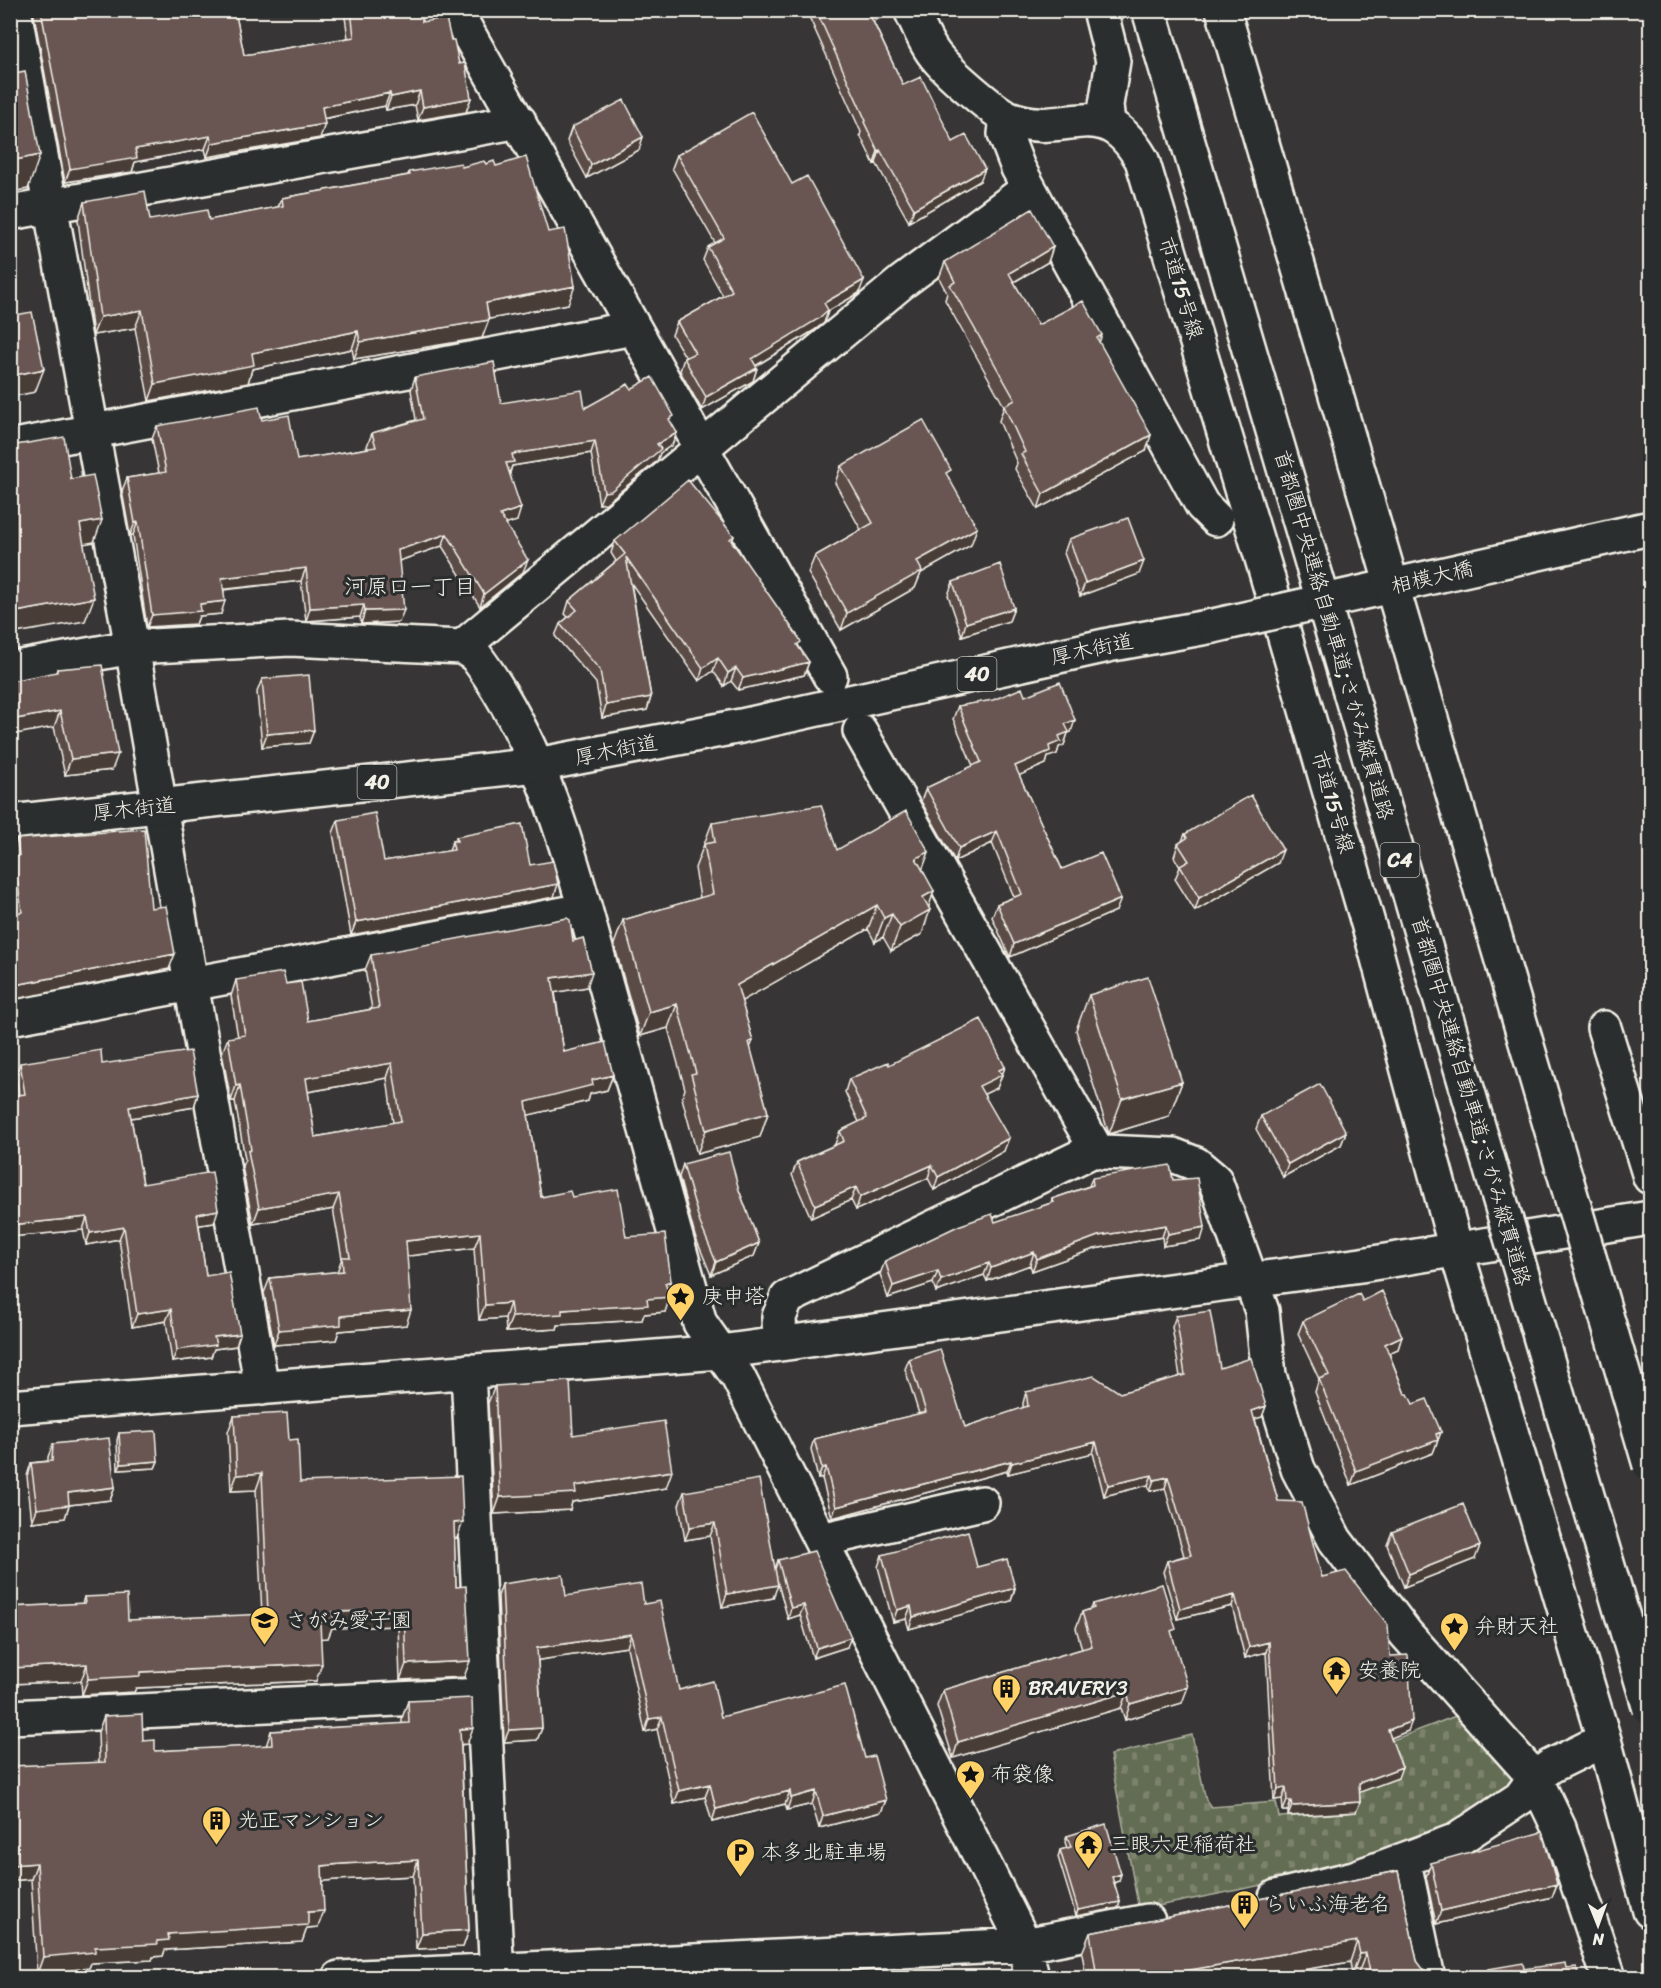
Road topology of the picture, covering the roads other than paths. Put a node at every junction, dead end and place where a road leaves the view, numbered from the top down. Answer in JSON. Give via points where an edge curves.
{"nodes":[{"id":1,"x":15,"y":10,"type":"edge"},
{"id":2,"x":455,"y":10,"type":"edge"},
{"id":3,"x":911,"y":10,"type":"edge"},
{"id":4,"x":1100,"y":10,"type":"edge"},
{"id":5,"x":1149,"y":10,"type":"edge"},
{"id":6,"x":1223,"y":10,"type":"edge"},
{"id":7,"x":1006,"y":117,"type":"junction"},
{"id":8,"x":519,"y":121,"type":"junction"},
{"id":9,"x":1108,"y":123,"type":"junction"},
{"id":10,"x":1029,"y":188,"type":"junction"},
{"id":11,"x":51,"y":205,"type":"junction"},
{"id":12,"x":10,"y":213,"type":"edge"},
{"id":13,"x":633,"y":328,"type":"junction"},
{"id":14,"x":92,"y":430,"type":"junction"},
{"id":15,"x":10,"y":447,"type":"edge"},
{"id":16,"x":704,"y":449,"type":"junction"},
{"id":17,"x":1216,"y":519,"type":"dead end"},
{"id":18,"x":1650,"y":528,"type":"edge"},
{"id":19,"x":1214,"y":626,"type":"joint"},
{"id":20,"x":132,"y":647,"type":"junction"},
{"id":21,"x":462,"y":647,"type":"junction"},
{"id":22,"x":10,"y":669,"type":"edge"},
{"id":23,"x":830,"y":676,"type":"dead end"},
{"id":24,"x":861,"y":731,"type":"dead end"},
{"id":25,"x":537,"y":765,"type":"junction"},
{"id":26,"x":160,"y":806,"type":"junction"},
{"id":27,"x":10,"y":822,"type":"edge"},
{"id":28,"x":585,"y":910,"type":"junction"},
{"id":29,"x":190,"y":984,"type":"junction"},
{"id":30,"x":10,"y":1018,"type":"edge"},
{"id":31,"x":1604,"y":1028,"type":"dead end"},
{"id":32,"x":1096,"y":1149,"type":"junction"},
{"id":33,"x":1650,"y":1177,"type":"edge"},
{"id":34,"x":1650,"y":1218,"type":"edge"},
{"id":35,"x":1456,"y":1249,"type":"junction"},
{"id":36,"x":1251,"y":1280,"type":"junction"},
{"id":37,"x":780,"y":1344,"type":"junction"},
{"id":38,"x":720,"y":1352,"type":"junction"},
{"id":39,"x":468,"y":1371,"type":"junction"},
{"id":40,"x":262,"y":1388,"type":"junction"},
{"id":41,"x":10,"y":1407,"type":"edge"},
{"id":42,"x":1650,"y":1465,"type":"edge"},
{"id":43,"x":982,"y":1503,"type":"dead end"},
{"id":44,"x":821,"y":1540,"type":"junction"},
{"id":45,"x":483,"y":1695,"type":"junction"},
{"id":46,"x":1650,"y":1709,"type":"edge"},
{"id":47,"x":10,"y":1718,"type":"edge"},
{"id":48,"x":1604,"y":1740,"type":"junction"},
{"id":49,"x":1535,"y":1778,"type":"junction"},
{"id":50,"x":1404,"y":1862,"type":"junction"},
{"id":51,"x":1242,"y":1904,"type":"edge"},
{"id":52,"x":1650,"y":1911,"type":"edge"},
{"id":53,"x":1173,"y":1917,"type":"edge"},
{"id":54,"x":1025,"y":1945,"type":"junction"},
{"id":55,"x":497,"y":1974,"type":"edge"},
{"id":56,"x":339,"y":1977,"type":"edge"},
{"id":57,"x":1032,"y":1977,"type":"edge"},
{"id":58,"x":1428,"y":1977,"type":"edge"},
{"id":59,"x":1609,"y":1977,"type":"edge"}],
"edges":[{"from":1,"to":11,"type":"main road"},
{"from":2,"to":8,"type":"main road"},
{"from":3,"to":7,"type":"main road","via":[[937,58]]},
{"from":4,"to":9,"type":"main road","via":[[1113,61],[1106,105]]},
{"from":5,"to":46,"type":"main road","name":"首都圏中央連絡自動車道;さがみ縦貫道路","number":"C4","bridge":true},
{"from":6,"to":42,"type":"main road","bridge":true},
{"from":7,"to":9,"type":"main road","via":[[1028,123]]},
{"from":7,"to":10,"type":"main road","via":[[1005,134]]},
{"from":8,"to":11,"type":"main road"},
{"from":8,"to":13,"type":"main road"},
{"from":9,"to":35,"type":"main road","name":"市道15号線","via":[[1130,140],[1142,160],[1376,951]]},
{"from":10,"to":16,"type":"main road","via":[[902,282]]},
{"from":10,"to":17,"type":"main road","via":[[1202,506]]},
{"from":11,"to":12,"type":"main road"},
{"from":11,"to":14,"type":"main road"},
{"from":13,"to":14,"type":"main road"},
{"from":13,"to":16,"type":"main road"},
{"from":14,"to":15,"type":"main road"},
{"from":14,"to":20,"type":"main road"},
{"from":16,"to":21,"type":"main road"},
{"from":16,"to":23,"type":"main road"},
{"from":18,"to":19,"type":"main road","name":"相模大橋","number":"40","bridge":true},
{"from":19,"to":25,"type":"main road","name":"厚木街道","number":"40"},
{"from":20,"to":21,"type":"main road","via":[[290,639]]},
{"from":20,"to":22,"type":"main road"},
{"from":20,"to":26,"type":"main road"},
{"from":21,"to":25,"type":"main road","via":[[475,655],[487,671]]},
{"from":24,"to":32,"type":"main road"},
{"from":25,"to":26,"type":"main road","name":"厚木街道","number":"40"},
{"from":25,"to":28,"type":"main road"},
{"from":26,"to":27,"type":"main road","name":"厚木街道","number":"40"},
{"from":26,"to":29,"type":"main road"},
{"from":28,"to":29,"type":"main road"},
{"from":28,"to":38,"type":"main road","via":[[700,1323]]},
{"from":29,"to":30,"type":"main road"},
{"from":29,"to":40,"type":"main road"},
{"from":31,"to":33,"type":"main road"},
{"from":32,"to":36,"type":"main road","via":[[1173,1155],[1215,1180]]},
{"from":32,"to":37,"type":"main road","via":[[787,1298],[778,1317]]},
{"from":34,"to":35,"type":"main road"},
{"from":35,"to":36,"type":"main road"},
{"from":35,"to":48,"type":"main road","name":"市道15号線"},
{"from":36,"to":37,"type":"main road"},
{"from":36,"to":49,"type":"main road","via":[[1262,1311],[1269,1375],[1298,1469],[1335,1540],[1406,1634]]},
{"from":37,"to":38,"type":"main road"},
{"from":38,"to":39,"type":"main road"},
{"from":38,"to":44,"type":"main road","via":[[738,1377]]},
{"from":39,"to":40,"type":"main road"},
{"from":39,"to":45,"type":"main road"},
{"from":40,"to":41,"type":"main road"},
{"from":43,"to":44,"type":"main road"},
{"from":44,"to":54,"type":"main road"},
{"from":45,"to":47,"type":"main road"},
{"from":45,"to":55,"type":"main road"},
{"from":48,"to":49,"type":"main road","via":[[1571,1754]]},
{"from":48,"to":52,"type":"main road","name":"市道15号線"},
{"from":49,"to":50,"type":"main road","via":[[1520,1798],[1457,1840]]},
{"from":49,"to":59,"type":"main road","via":[[1559,1828]]},
{"from":50,"to":51,"type":"main road","via":[[1299,1893]]},
{"from":50,"to":58,"type":"main road"},
{"from":53,"to":54,"type":"main road"},
{"from":54,"to":55,"type":"main road"},
{"from":54,"to":57,"type":"main road"},
{"from":55,"to":56,"type":"main road"}]}
